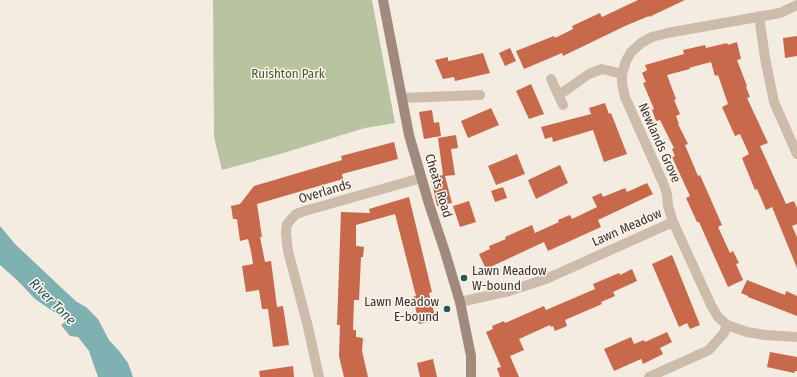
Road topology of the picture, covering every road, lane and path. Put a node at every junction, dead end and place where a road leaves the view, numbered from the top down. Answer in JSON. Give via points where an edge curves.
{"nodes":[{"id":1,"x":383,"y":0,"type":"edge"},
{"id":2,"x":797,"y":5,"type":"edge"},
{"id":3,"x":759,"y":16,"type":"junction"},
{"id":4,"x":622,"y":74,"type":"junction"},
{"id":5,"x":552,"y":79,"type":"dead end"},
{"id":6,"x":559,"y":95,"type":"junction"},
{"id":7,"x":480,"y":96,"type":"dead end"},
{"id":8,"x":402,"y":98,"type":"junction"},
{"id":9,"x":563,"y":105,"type":"dead end"},
{"id":10,"x":797,"y":154,"type":"edge"},
{"id":11,"x":421,"y":178,"type":"junction"},
{"id":12,"x":673,"y":222,"type":"junction"},
{"id":13,"x":460,"y":302,"type":"junction"},
{"id":14,"x":727,"y":325,"type":"junction"},
{"id":15,"x":797,"y":338,"type":"edge"},
{"id":16,"x":319,"y":377,"type":"edge"},
{"id":17,"x":471,"y":377,"type":"edge"},
{"id":18,"x":649,"y":377,"type":"edge"}],
"edges":[{"from":1,"to":8,"type":"street","name":"Cheats Road"},
{"from":2,"to":3,"type":"street","name":"Newlands Grove","via":[[780,13]]},
{"from":3,"to":4,"type":"street","name":"Newlands Grove","via":[[687,28],[652,37],[631,52]]},
{"from":3,"to":10,"type":"street","via":[[774,102]]},
{"from":4,"to":6,"type":"street","via":[[602,69],[589,74]]},
{"from":4,"to":12,"type":"street","name":"Newlands Grove","via":[[625,97],[664,185]]},
{"from":5,"to":6,"type":"street"},
{"from":6,"to":9,"type":"street"},
{"from":7,"to":8,"type":"street"},
{"from":8,"to":11,"type":"street","name":"Cheats Road"},
{"from":11,"to":13,"type":"street","name":"Cheats Road"},
{"from":11,"to":16,"type":"street","name":"Overlands","via":[[296,214],[288,224],[288,251]]},
{"from":12,"to":13,"type":"street","name":"Lawn Meadow","via":[[546,279],[509,292]]},
{"from":12,"to":14,"type":"street","name":"Lawn Meadow","via":[[711,305],[718,317]]},
{"from":13,"to":17,"type":"street","name":"Cheats Road","via":[[471,356]]},
{"from":14,"to":15,"type":"street","name":"Lawn Meadow","via":[[747,332]]},
{"from":14,"to":18,"type":"street","via":[[724,333],[709,350]]}]}
